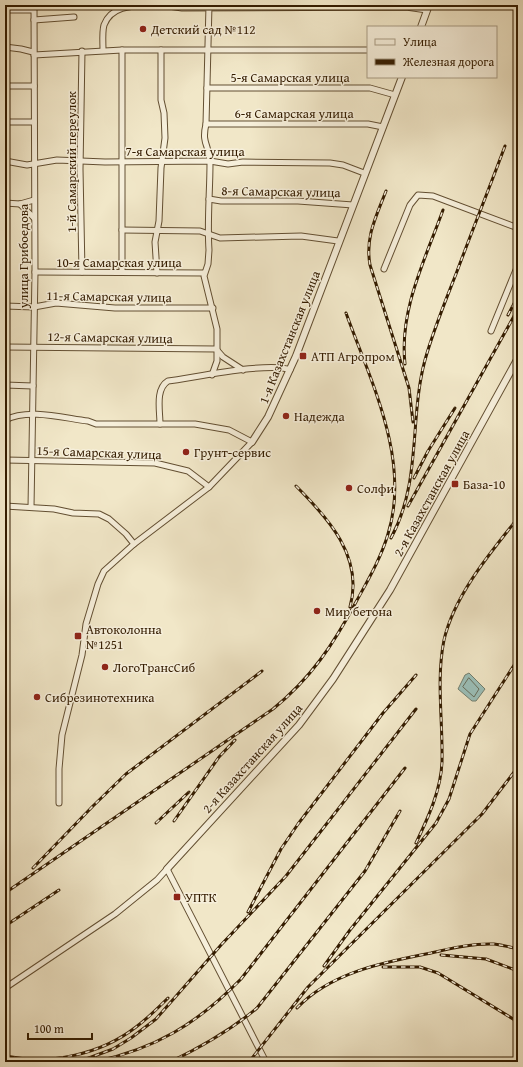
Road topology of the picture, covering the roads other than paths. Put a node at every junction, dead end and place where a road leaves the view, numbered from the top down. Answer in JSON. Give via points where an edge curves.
{"nodes":[{"id":1,"x":154,"y":5,"type":"edge"},
{"id":2,"x":162,"y":5,"type":"edge"},
{"id":3,"x":171,"y":5,"type":"edge"},
{"id":4,"x":209,"y":6,"type":"edge"},
{"id":5,"x":254,"y":6,"type":"edge"},
{"id":6,"x":33,"y":7,"type":"edge"},
{"id":7,"x":428,"y":8,"type":"edge"},
{"id":8,"x":5,"y":10,"type":"edge"},
{"id":9,"x":74,"y":17,"type":"dead end"},
{"id":10,"x":34,"y":20,"type":"junction"},
{"id":11,"x":421,"y":26,"type":"edge"},
{"id":12,"x":5,"y":47,"type":"edge"},
{"id":13,"x":207,"y":49,"type":"junction"},
{"id":14,"x":103,"y":50,"type":"junction"},
{"id":15,"x":122,"y":50,"type":"junction"},
{"id":16,"x":161,"y":50,"type":"junction"},
{"id":17,"x":367,"y":50,"type":"edge"},
{"id":18,"x":82,"y":51,"type":"junction"},
{"id":19,"x":33,"y":54,"type":"junction"},
{"id":20,"x":402,"y":78,"type":"edge"},
{"id":21,"x":5,"y":86,"type":"edge"},
{"id":22,"x":34,"y":86,"type":"junction"},
{"id":23,"x":207,"y":88,"type":"junction"},
{"id":24,"x":395,"y":95,"type":"junction"},
{"id":25,"x":5,"y":122,"type":"edge"},
{"id":26,"x":34,"y":122,"type":"junction"},
{"id":27,"x":206,"y":124,"type":"junction"},
{"id":28,"x":383,"y":127,"type":"junction"},
{"id":29,"x":81,"y":160,"type":"junction"},
{"id":30,"x":5,"y":161,"type":"edge"},
{"id":31,"x":122,"y":161,"type":"junction"},
{"id":32,"x":162,"y":161,"type":"junction"},
{"id":33,"x":210,"y":161,"type":"junction"},
{"id":34,"x":33,"y":164,"type":"junction"},
{"id":35,"x":364,"y":174,"type":"junction"},
{"id":36,"x":209,"y":199,"type":"junction"},
{"id":37,"x":34,"y":200,"type":"junction"},
{"id":38,"x":5,"y":203,"type":"edge"},
{"id":39,"x":20,"y":204,"type":"junction"},
{"id":40,"x":353,"y":205,"type":"junction"},
{"id":41,"x":34,"y":218,"type":"junction"},
{"id":42,"x":518,"y":228,"type":"edge"},
{"id":43,"x":122,"y":230,"type":"junction"},
{"id":44,"x":157,"y":230,"type":"junction"},
{"id":45,"x":208,"y":234,"type":"junction"},
{"id":46,"x":338,"y":241,"type":"junction"},
{"id":47,"x":518,"y":265,"type":"edge"},
{"id":48,"x":384,"y":269,"type":"dead end"},
{"id":49,"x":35,"y":272,"type":"junction"},
{"id":50,"x":82,"y":272,"type":"junction"},
{"id":51,"x":122,"y":272,"type":"junction"},
{"id":52,"x":157,"y":273,"type":"junction"},
{"id":53,"x":204,"y":273,"type":"junction"},
{"id":54,"x":5,"y":306,"type":"edge"},
{"id":55,"x":34,"y":307,"type":"junction"},
{"id":56,"x":213,"y":308,"type":"junction"},
{"id":57,"x":491,"y":331,"type":"dead end"},
{"id":58,"x":5,"y":347,"type":"edge"},
{"id":59,"x":34,"y":347,"type":"junction"},
{"id":60,"x":216,"y":349,"type":"junction"},
{"id":61,"x":518,"y":358,"type":"edge"},
{"id":62,"x":243,"y":370,"type":"junction"},
{"id":63,"x":290,"y":370,"type":"junction"},
{"id":64,"x":212,"y":375,"type":"junction"},
{"id":65,"x":5,"y":385,"type":"edge"},
{"id":66,"x":33,"y":386,"type":"junction"},
{"id":67,"x":32,"y":415,"type":"junction"},
{"id":68,"x":5,"y":420,"type":"edge"},
{"id":69,"x":160,"y":424,"type":"junction"},
{"id":70,"x":252,"y":442,"type":"junction"},
{"id":71,"x":5,"y":460,"type":"edge"},
{"id":72,"x":31,"y":460,"type":"junction"},
{"id":73,"x":209,"y":488,"type":"junction"},
{"id":74,"x":5,"y":506,"type":"edge"},
{"id":75,"x":31,"y":507,"type":"junction"},
{"id":76,"x":134,"y":544,"type":"junction"},
{"id":77,"x":59,"y":803,"type":"dead end"},
{"id":78,"x":167,"y":869,"type":"junction"},
{"id":79,"x":5,"y":988,"type":"edge"},
{"id":80,"x":266,"y":1062,"type":"edge"}],
"edges":[{"from":1,"to":14,"type":"street","via":[[119,8],[112,13],[104,26]]},
{"from":2,"to":3,"type":"street"},
{"from":3,"to":4,"type":"street","via":[[182,8]]},
{"from":4,"to":5,"type":"street"},
{"from":4,"to":13,"type":"street"},
{"from":5,"to":7,"type":"street"},
{"from":6,"to":8,"type":"street"},
{"from":6,"to":10,"type":"street","name":"улица Грибоедова"},
{"from":7,"to":11,"type":"street"},
{"from":9,"to":10,"type":"street"},
{"from":10,"to":19,"type":"street","name":"улица Грибоедова"},
{"from":12,"to":19,"type":"street"},
{"from":13,"to":16,"type":"street"},
{"from":13,"to":17,"type":"street"},
{"from":13,"to":23,"type":"street"},
{"from":14,"to":15,"type":"street"},
{"from":14,"to":18,"type":"street"},
{"from":15,"to":16,"type":"street"},
{"from":15,"to":31,"type":"street"},
{"from":16,"to":32,"type":"street","via":[[161,100],[165,129]]},
{"from":18,"to":19,"type":"street"},
{"from":18,"to":29,"type":"street","name":"1-й Самарский переулок"},
{"from":19,"to":22,"type":"street","name":"улица Грибоедова"},
{"from":20,"to":24,"type":"street","name":"1-я Казахстанская улица"},
{"from":21,"to":22,"type":"street"},
{"from":22,"to":26,"type":"street","name":"улица Грибоедова"},
{"from":23,"to":24,"type":"street","name":"5-я Самарская улица","via":[[370,88]]},
{"from":23,"to":27,"type":"street"},
{"from":24,"to":28,"type":"street","name":"1-я Казахстанская улица"},
{"from":25,"to":26,"type":"street"},
{"from":26,"to":34,"type":"street","name":"улица Грибоедова"},
{"from":27,"to":28,"type":"street","name":"6-я Самарская улица","via":[[368,124]]},
{"from":27,"to":33,"type":"street","via":[[203,134]]},
{"from":28,"to":35,"type":"street","name":"1-я Казахстанская улица"},
{"from":29,"to":31,"type":"street","name":"7-я Самарская улица"},
{"from":29,"to":34,"type":"street","name":"7-я Самарская улица","via":[[46,160]]},
{"from":29,"to":50,"type":"street","name":"1-й Самарский переулок"},
{"from":30,"to":34,"type":"street","name":"7-я Самарская улица"},
{"from":31,"to":32,"type":"street","name":"7-я Самарская улица"},
{"from":31,"to":43,"type":"street"},
{"from":32,"to":33,"type":"street","name":"7-я Самарская улица"},
{"from":32,"to":44,"type":"street"},
{"from":33,"to":35,"type":"street","name":"7-я Самарская улица","via":[[228,164],[330,163],[343,165]]},
{"from":33,"to":36,"type":"street"},
{"from":34,"to":37,"type":"street","name":"улица Грибоедова"},
{"from":35,"to":40,"type":"street","name":"1-я Казахстанская улица"},
{"from":36,"to":40,"type":"street","name":"8-я Самарская улица","via":[[221,202],[298,200]]},
{"from":36,"to":45,"type":"street"},
{"from":37,"to":39,"type":"street"},
{"from":37,"to":41,"type":"street","name":"улица Грибоедова"},
{"from":38,"to":39,"type":"street"},
{"from":39,"to":41,"type":"street"},
{"from":40,"to":46,"type":"street","name":"1-я Казахстанская улица"},
{"from":41,"to":49,"type":"street","name":"улица Грибоедова"},
{"from":42,"to":48,"type":"street","via":[[433,196],[418,195],[410,205]]},
{"from":43,"to":44,"type":"street"},
{"from":43,"to":51,"type":"street"},
{"from":44,"to":45,"type":"street","via":[[200,231]]},
{"from":44,"to":52,"type":"street"},
{"from":45,"to":46,"type":"street","via":[[220,238],[301,236]]},
{"from":45,"to":53,"type":"street","via":[[208,260]]},
{"from":46,"to":63,"type":"street","name":"1-я Казахстанская улица"},
{"from":47,"to":57,"type":"street"},
{"from":49,"to":50,"type":"street","name":"10-я Самарская улица"},
{"from":49,"to":55,"type":"street","name":"улица Грибоедова"},
{"from":50,"to":51,"type":"street","name":"10-я Самарская улица"},
{"from":51,"to":52,"type":"street","name":"10-я Самарская улица"},
{"from":52,"to":53,"type":"street","name":"10-я Самарская улица"},
{"from":53,"to":56,"type":"street"},
{"from":54,"to":55,"type":"street","name":"11-я Самарская улица"},
{"from":55,"to":56,"type":"street","name":"11-я Самарская улица","via":[[56,303],[115,308]]},
{"from":55,"to":59,"type":"street","name":"улица Грибоедова"},
{"from":56,"to":60,"type":"street","via":[[217,329]]},
{"from":58,"to":59,"type":"street","name":"12-я Самарская улица"},
{"from":59,"to":60,"type":"street","name":"12-я Самарская улица"},
{"from":59,"to":66,"type":"street","name":"улица Грибоедова"},
{"from":60,"to":62,"type":"street","via":[[223,358]]},
{"from":60,"to":64,"type":"street","via":[[217,361]]},
{"from":61,"to":78,"type":"street","name":"2-я Казахстанская улица","via":[[390,590],[337,672],[299,725]]},
{"from":62,"to":63,"type":"street","via":[[283,367]]},
{"from":62,"to":64,"type":"street"},
{"from":63,"to":70,"type":"street","name":"1-я Казахстанская улица","via":[[268,417]]},
{"from":64,"to":69,"type":"street","via":[[168,381],[163,385],[160,390]]},
{"from":65,"to":66,"type":"street"},
{"from":66,"to":67,"type":"street","name":"улица Грибоедова"},
{"from":67,"to":68,"type":"street"},
{"from":67,"to":69,"type":"street","via":[[96,424]]},
{"from":67,"to":72,"type":"street","name":"улица Грибоедова"},
{"from":69,"to":70,"type":"street","via":[[210,426],[229,430]]},
{"from":70,"to":73,"type":"street","name":"1-я Казахстанская улица"},
{"from":71,"to":72,"type":"street","name":"15-я Самарская улица"},
{"from":72,"to":73,"type":"street","name":"15-я Самарская улица","via":[[155,463],[188,471]]},
{"from":72,"to":75,"type":"street","name":"улица Грибоедова"},
{"from":73,"to":76,"type":"street","name":"1-я Казахстанская улица"},
{"from":74,"to":75,"type":"street"},
{"from":75,"to":76,"type":"street","via":[[103,515]]},
{"from":76,"to":77,"type":"street","name":"1-я Казахстанская улица","via":[[104,571],[88,618],[82,655],[62,735]]},
{"from":78,"to":79,"type":"street","name":"2-я Казахстанская улица","via":[[115,914]]},
{"from":78,"to":80,"type":"street"}]}
